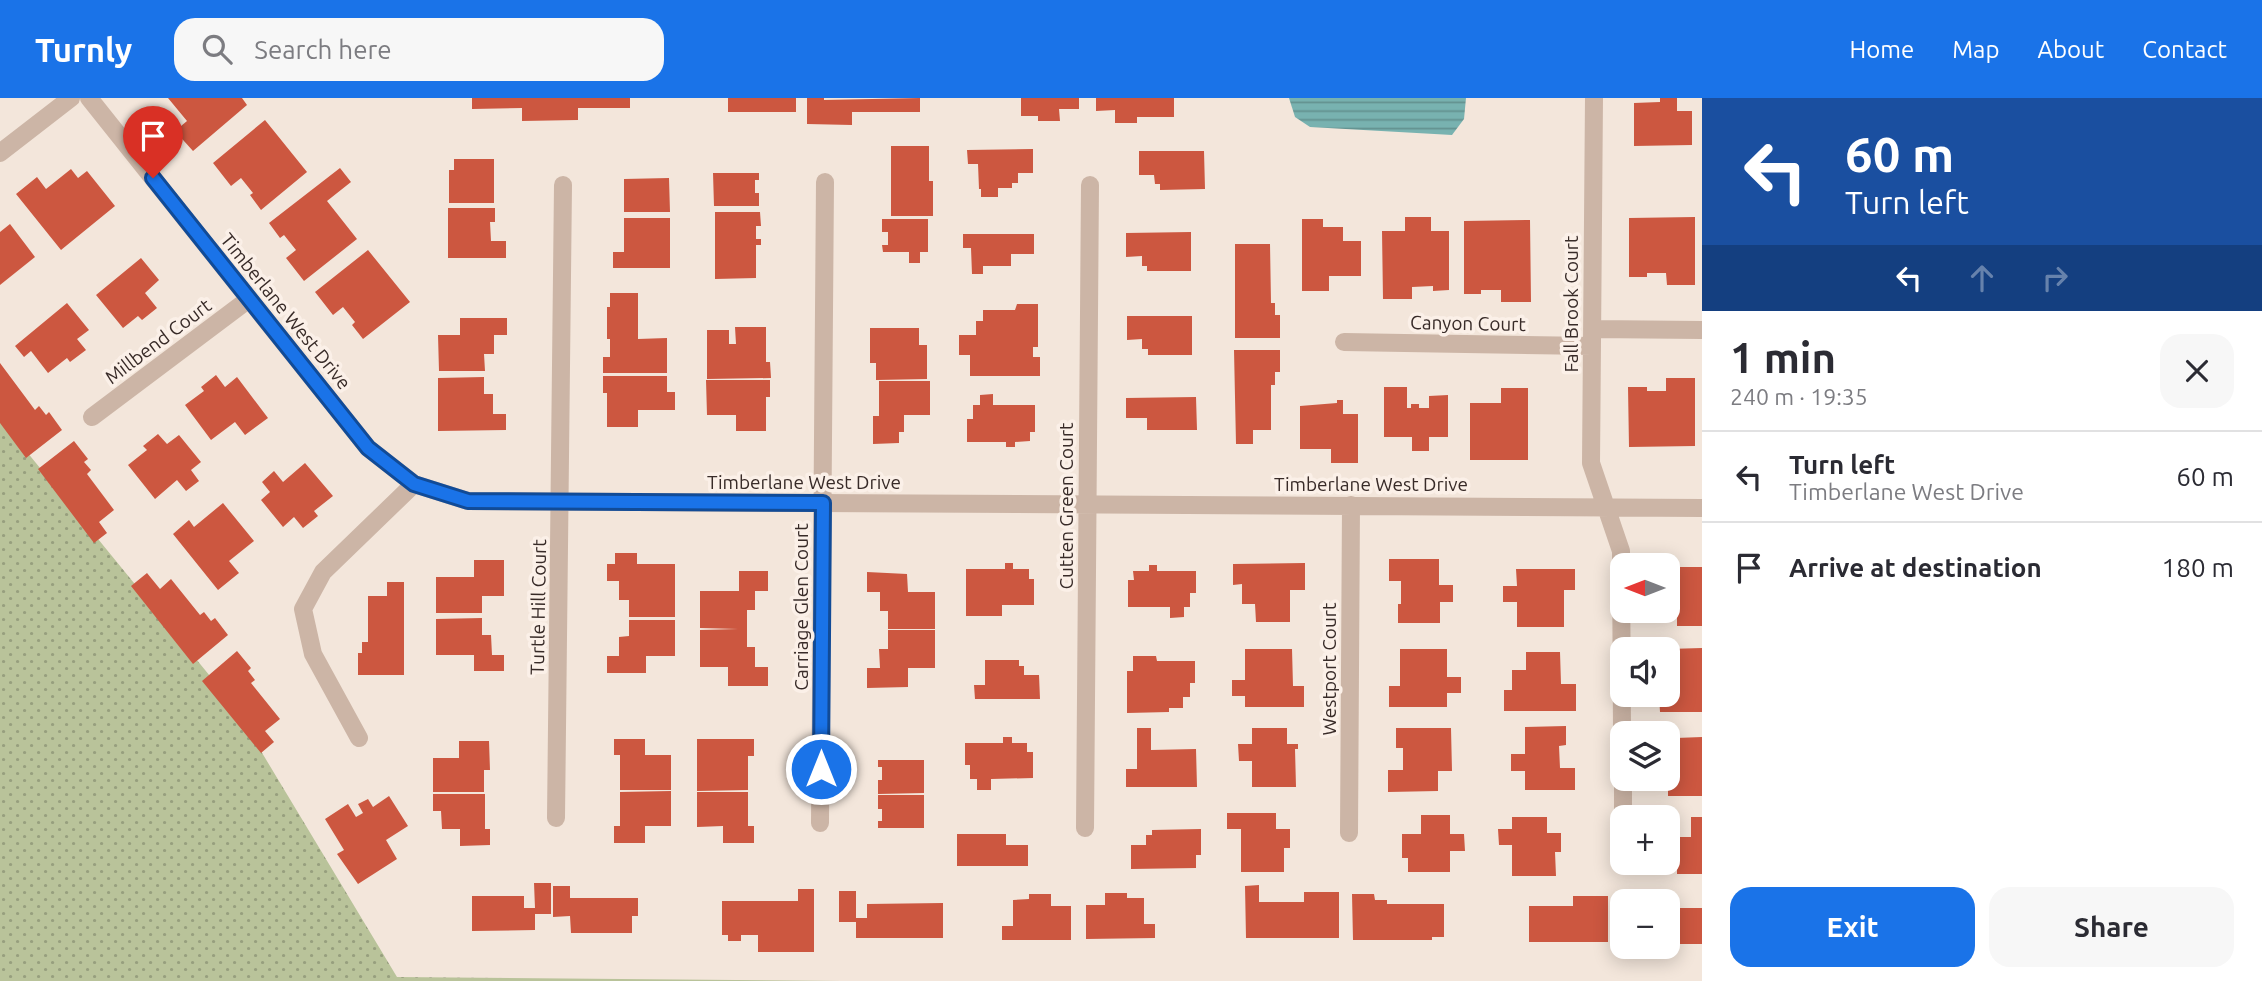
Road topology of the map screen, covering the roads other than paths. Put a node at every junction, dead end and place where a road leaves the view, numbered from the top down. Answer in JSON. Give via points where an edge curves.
{"nodes":[{"id":1,"x":71,"y":98,"type":"edge"},
{"id":2,"x":89,"y":98,"type":"edge"},
{"id":3,"x":1594,"y":98,"type":"edge"},
{"id":4,"x":0,"y":153,"type":"edge"},
{"id":5,"x":825,"y":182,"type":"dead end"},
{"id":6,"x":1090,"y":185,"type":"dead end"},
{"id":7,"x":564,"y":186,"type":"dead end"},
{"id":8,"x":249,"y":299,"type":"junction"},
{"id":9,"x":1702,"y":330,"type":"edge"},
{"id":10,"x":1592,"y":337,"type":"junction"},
{"id":11,"x":1344,"y":342,"type":"dead end"},
{"id":12,"x":92,"y":417,"type":"dead end"},
{"id":13,"x":414,"y":484,"type":"junction"},
{"id":14,"x":560,"y":503,"type":"junction"},
{"id":15,"x":823,"y":503,"type":"junction"},
{"id":16,"x":1087,"y":504,"type":"junction"},
{"id":17,"x":1351,"y":505,"type":"junction"},
{"id":18,"x":1607,"y":508,"type":"junction"},
{"id":19,"x":1702,"y":508,"type":"edge"},
{"id":20,"x":1622,"y":721,"type":"edge"},
{"id":21,"x":359,"y":738,"type":"dead end"},
{"id":22,"x":556,"y":818,"type":"dead end"},
{"id":23,"x":820,"y":823,"type":"dead end"},
{"id":24,"x":1085,"y":828,"type":"dead end"},
{"id":25,"x":1349,"y":833,"type":"dead end"}],
"edges":[{"from":1,"to":4,"type":"street"},
{"from":2,"to":8,"type":"street","name":"Timberlane West Drive"},
{"from":3,"to":10,"type":"street","name":"Fall Brook Court"},
{"from":5,"to":15,"type":"street","name":"Carriage Glen Court"},
{"from":6,"to":16,"type":"street","name":"Cutten Green Court"},
{"from":7,"to":14,"type":"street","name":"Turtle Hill Court"},
{"from":8,"to":12,"type":"street","name":"Millbend Court"},
{"from":8,"to":13,"type":"street","name":"Timberlane West Drive","via":[[368,448]]},
{"from":9,"to":10,"type":"street","name":"Canyon Court"},
{"from":10,"to":11,"type":"street","name":"Canyon Court"},
{"from":10,"to":18,"type":"street","name":"Fall Brook Court","via":[[1591,463]]},
{"from":13,"to":14,"type":"street","name":"Timberlane West Drive","via":[[468,501]]},
{"from":13,"to":21,"type":"street","via":[[323,572],[303,609],[313,654]]},
{"from":14,"to":15,"type":"street","name":"Timberlane West Drive"},
{"from":14,"to":22,"type":"street","name":"Turtle Hill Court"},
{"from":15,"to":16,"type":"street","name":"Timberlane West Drive"},
{"from":15,"to":23,"type":"street","name":"Carriage Glen Court"},
{"from":16,"to":17,"type":"street","name":"Timberlane West Drive"},
{"from":16,"to":24,"type":"street","name":"Cutten Green Court"},
{"from":17,"to":18,"type":"street","name":"Timberlane West Drive"},
{"from":17,"to":25,"type":"street","name":"Westport Court"},
{"from":18,"to":19,"type":"street","name":"Timberlane West Drive"},
{"from":18,"to":20,"type":"street","name":"Fall Brook Court","via":[[1621,551]]}]}
